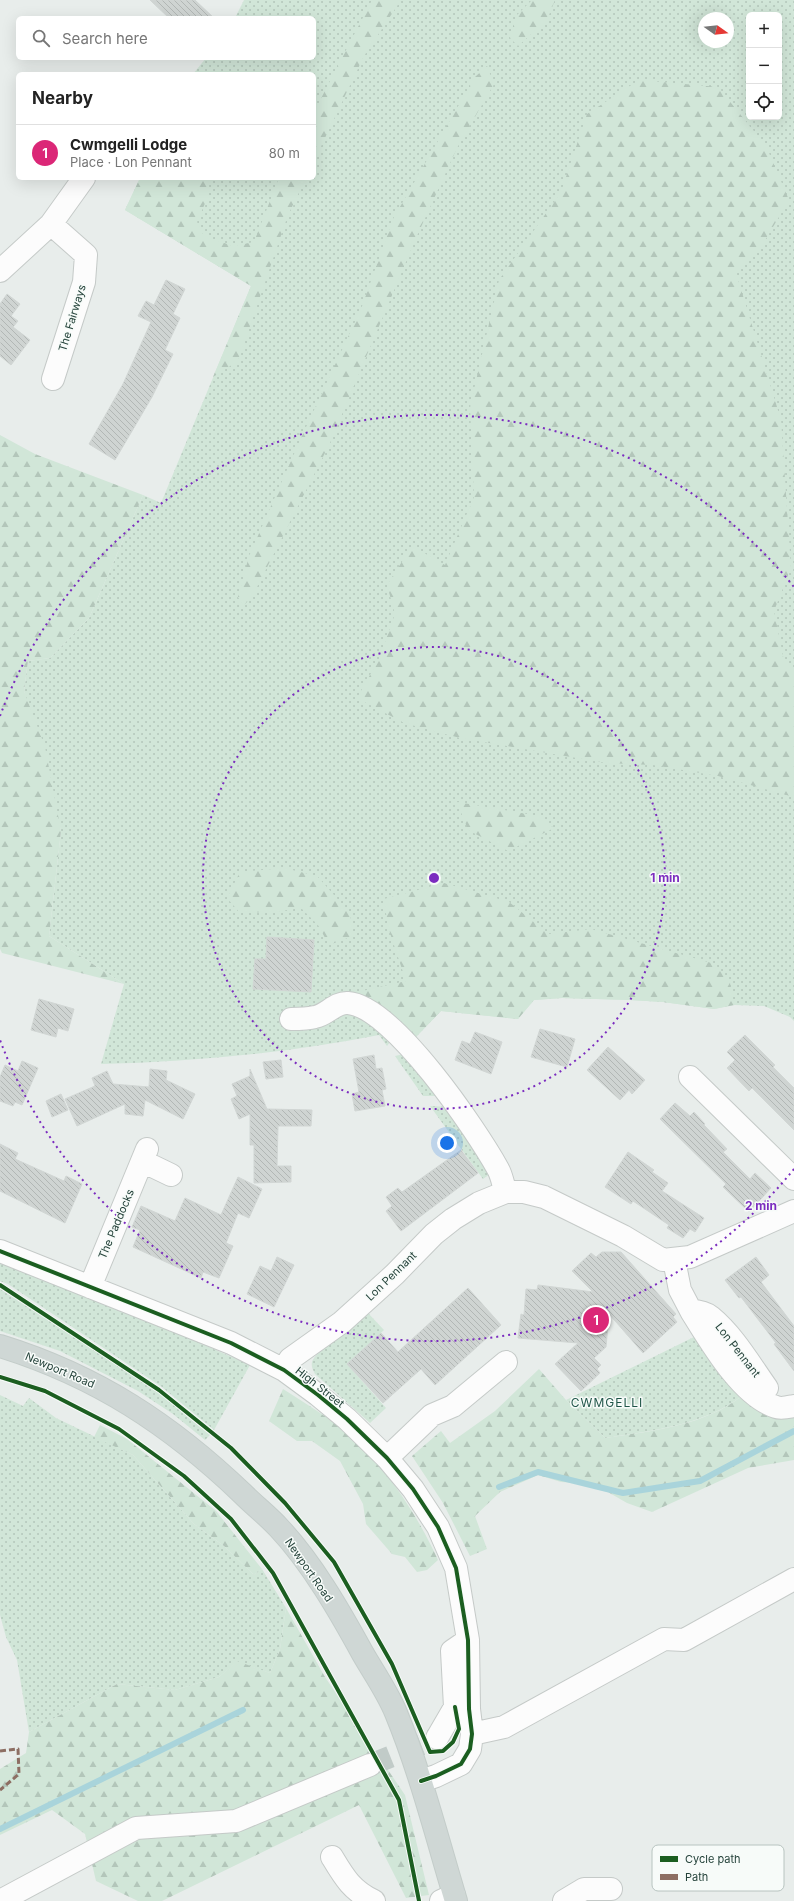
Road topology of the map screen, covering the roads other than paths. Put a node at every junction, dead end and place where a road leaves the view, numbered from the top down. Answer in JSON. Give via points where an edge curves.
{"nodes":[{"id":1,"x":83,"y":180,"type":"edge"},
{"id":2,"x":51,"y":224,"type":"junction"},
{"id":3,"x":0,"y":271,"type":"edge"},
{"id":4,"x":53,"y":379,"type":"dead end"},
{"id":5,"x":291,"y":1019,"type":"dead end"},
{"id":6,"x":690,"y":1077,"type":"dead end"},
{"id":7,"x":171,"y":1175,"type":"dead end"},
{"id":8,"x":794,"y":1179,"type":"edge"},
{"id":9,"x":506,"y":1192,"type":"junction"},
{"id":10,"x":794,"y":1211,"type":"edge"},
{"id":11,"x":0,"y":1251,"type":"edge"},
{"id":12,"x":674,"y":1260,"type":"junction"},
{"id":13,"x":90,"y":1287,"type":"junction"},
{"id":14,"x":691,"y":1311,"type":"junction"},
{"id":15,"x":0,"y":1346,"type":"edge"},
{"id":16,"x":506,"y":1362,"type":"dead end"},
{"id":17,"x":284,"y":1370,"type":"junction"},
{"id":18,"x":767,"y":1388,"type":"dead end"},
{"id":19,"x":794,"y":1406,"type":"edge"},
{"id":20,"x":387,"y":1458,"type":"junction"},
{"id":21,"x":794,"y":1579,"type":"edge"},
{"id":22,"x":468,"y":1640,"type":"junction"},
{"id":23,"x":472,"y":1734,"type":"junction"},
{"id":24,"x":437,"y":1738,"type":"tunnel mouth"},
{"id":25,"x":370,"y":1765,"type":"tunnel mouth"},
{"id":26,"x":421,"y":1781,"type":"junction"},
{"id":27,"x":332,"y":1858,"type":"dead end"},
{"id":28,"x":611,"y":1889,"type":"dead end"},
{"id":29,"x":451,"y":1899,"type":"edge"},
{"id":30,"x":0,"y":1901,"type":"edge"},
{"id":31,"x":374,"y":1901,"type":"edge"},
{"id":32,"x":564,"y":1901,"type":"edge"}],
"edges":[{"from":1,"to":2,"type":"street"},
{"from":2,"to":3,"type":"street"},
{"from":2,"to":4,"type":"street","name":"The Fairways","via":[[86,255],[84,282]]},
{"from":5,"to":9,"type":"street","via":[[316,1017],[337,1005],[348,1003],[367,1009],[394,1030],[466,1118],[499,1170]]},
{"from":6,"to":8,"type":"street"},
{"from":7,"to":13,"type":"street","name":"The Paddocks","via":[[145,1155]]},
{"from":9,"to":12,"type":"street","name":"Lon Pennant","via":[[524,1192],[544,1197],[623,1236],[663,1260]]},
{"from":9,"to":17,"type":"street","name":"Lon Pennant","via":[[479,1203],[434,1234],[342,1322],[290,1359]]},
{"from":10,"to":12,"type":"street","name":"Lon Pennant","via":[[690,1257]]},
{"from":11,"to":13,"type":"street","name":"High Street"},
{"from":12,"to":14,"type":"street","via":[[680,1290]]},
{"from":13,"to":17,"type":"street","name":"High Street","via":[[231,1343]]},
{"from":14,"to":18,"type":"street","name":"Lon Pennant","via":[[710,1316],[729,1336]]},
{"from":14,"to":19,"type":"street","via":[[715,1349],[757,1398],[777,1408]]},
{"from":15,"to":26,"type":"main road","name":"Newport Road","via":[[87,1380],[146,1414],[215,1467],[279,1528],[302,1556],[348,1626],[396,1711]]},
{"from":16,"to":20,"type":"street","via":[[453,1406],[432,1415]]},
{"from":17,"to":20,"type":"street","name":"High Street","via":[[318,1395]]},
{"from":20,"to":22,"type":"street","name":"High Street","via":[[413,1489],[438,1528],[456,1568]]},
{"from":21,"to":23,"type":"street","via":[[684,1640],[664,1639],[504,1727]]},
{"from":22,"to":23,"type":"street","name":"High Street"},
{"from":22,"to":24,"type":"street","via":[[452,1651],[455,1707]]},
{"from":23,"to":26,"type":"street","name":"High Street","via":[[470,1749],[461,1764]]},
{"from":25,"to":30,"type":"street","via":[[236,1820],[136,1828]]},
{"from":26,"to":29,"type":"main road","name":"Newport Road"},
{"from":27,"to":31,"type":"street","via":[[348,1883]]},
{"from":28,"to":32,"type":"street","via":[[584,1889]]}]}
